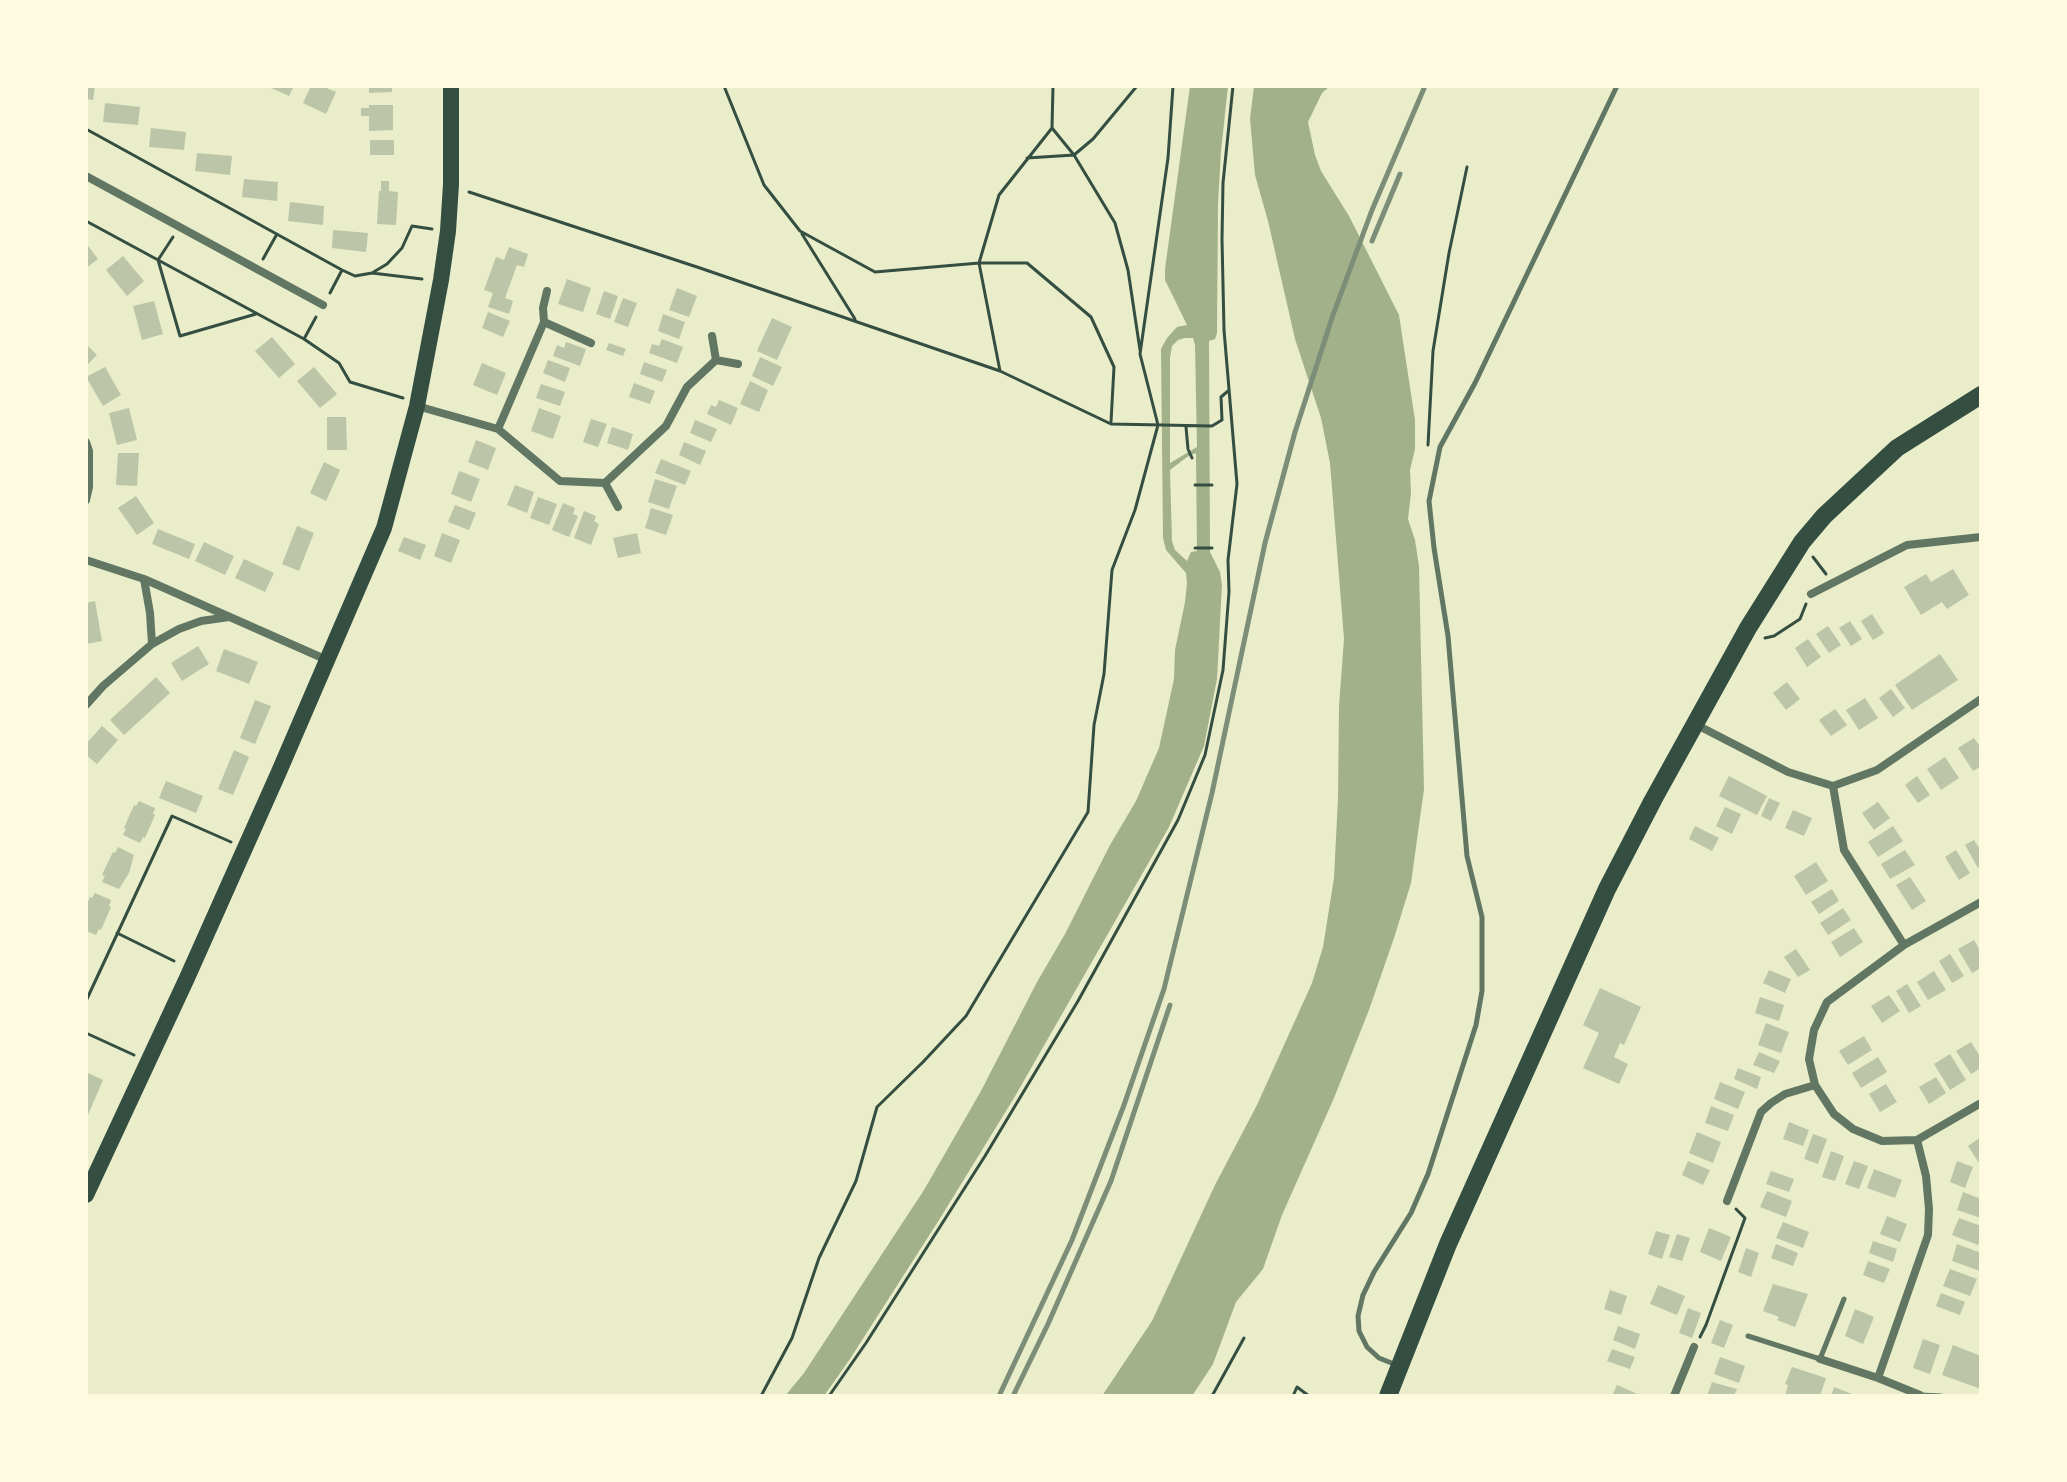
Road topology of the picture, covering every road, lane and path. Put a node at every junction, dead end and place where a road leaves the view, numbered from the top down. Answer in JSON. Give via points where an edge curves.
{"nodes":[{"id":1,"x":451,"y":86,"type":"edge"},
{"id":2,"x":724,"y":86,"type":"edge"},
{"id":3,"x":1053,"y":86,"type":"edge"},
{"id":4,"x":1137,"y":86,"type":"edge"},
{"id":5,"x":1173,"y":86,"type":"edge"},
{"id":6,"x":1233,"y":86,"type":"edge"},
{"id":7,"x":1617,"y":86,"type":"edge"},
{"id":8,"x":1052,"y":128,"type":"junction"},
{"id":9,"x":86,"y":129,"type":"edge"},
{"id":10,"x":1074,"y":155,"type":"junction"},
{"id":11,"x":1027,"y":158,"type":"junction"},
{"id":12,"x":1467,"y":167,"type":"dead end"},
{"id":13,"x":86,"y":176,"type":"edge"},
{"id":14,"x":451,"y":184,"type":"junction"},
{"id":15,"x":86,"y":221,"type":"edge"},
{"id":16,"x":179,"y":227,"type":"junction"},
{"id":17,"x":448,"y":231,"type":"junction"},
{"id":18,"x":800,"y":231,"type":"junction"},
{"id":19,"x":277,"y":234,"type":"junction"},
{"id":20,"x":158,"y":260,"type":"junction"},
{"id":21,"x":979,"y":263,"type":"junction"},
{"id":22,"x":257,"y":270,"type":"junction"},
{"id":23,"x":342,"y":270,"type":"junction"},
{"id":24,"x":372,"y":273,"type":"junction"},
{"id":25,"x":441,"y":280,"type":"junction"},
{"id":26,"x":547,"y":291,"type":"dead end"},
{"id":27,"x":323,"y":305,"type":"junction"},
{"id":28,"x":258,"y":314,"type":"junction"},
{"id":29,"x":857,"y":321,"type":"junction"},
{"id":30,"x":544,"y":322,"type":"junction"},
{"id":31,"x":712,"y":336,"type":"dead end"},
{"id":32,"x":304,"y":339,"type":"junction"},
{"id":33,"x":591,"y":343,"type":"dead end"},
{"id":34,"x":1140,"y":354,"type":"junction"},
{"id":35,"x":716,"y":360,"type":"junction"},
{"id":36,"x":738,"y":364,"type":"dead end"},
{"id":37,"x":1000,"y":371,"type":"junction"},
{"id":38,"x":1229,"y":391,"type":"junction"},
{"id":39,"x":1981,"y":395,"type":"edge"},
{"id":40,"x":418,"y":404,"type":"junction"},
{"id":41,"x":1111,"y":424,"type":"junction"},
{"id":42,"x":1158,"y":425,"type":"junction"},
{"id":43,"x":1186,"y":427,"type":"junction"},
{"id":44,"x":498,"y":429,"type":"junction"},
{"id":45,"x":86,"y":442,"type":"edge"},
{"id":46,"x":1428,"y":455,"type":"dead end"},
{"id":47,"x":1192,"y":458,"type":"dead end"},
{"id":48,"x":605,"y":483,"type":"junction"},
{"id":49,"x":1195,"y":485,"type":"dead end"},
{"id":50,"x":1212,"y":485,"type":"dead end"},
{"id":51,"x":86,"y":500,"type":"edge"},
{"id":52,"x":618,"y":507,"type":"dead end"},
{"id":53,"x":1981,"y":537,"type":"edge"},
{"id":54,"x":1802,"y":542,"type":"junction"},
{"id":55,"x":1195,"y":548,"type":"dead end"},
{"id":56,"x":1212,"y":548,"type":"dead end"},
{"id":57,"x":86,"y":560,"type":"edge"},
{"id":58,"x":144,"y":579,"type":"junction"},
{"id":59,"x":1833,"y":583,"type":"junction"},
{"id":60,"x":1811,"y":594,"type":"joint"},
{"id":61,"x":230,"y":617,"type":"junction"},
{"id":62,"x":152,"y":644,"type":"junction"},
{"id":63,"x":1738,"y":645,"type":"junction"},
{"id":64,"x":327,"y":660,"type":"junction"},
{"id":65,"x":1981,"y":699,"type":"edge"},
{"id":66,"x":86,"y":705,"type":"edge"},
{"id":67,"x":1694,"y":724,"type":"junction"},
{"id":68,"x":1833,"y":786,"type":"junction"},
{"id":69,"x":245,"y":848,"type":"junction"},
{"id":70,"x":1981,"y":902,"type":"edge"},
{"id":71,"x":117,"y":933,"type":"junction"},
{"id":72,"x":1904,"y":945,"type":"junction"},
{"id":73,"x":191,"y":969,"type":"junction"},
{"id":74,"x":86,"y":1001,"type":"edge"},
{"id":75,"x":86,"y":1033,"type":"edge"},
{"id":76,"x":148,"y":1061,"type":"junction"},
{"id":77,"x":1815,"y":1085,"type":"junction"},
{"id":78,"x":1981,"y":1103,"type":"edge"},
{"id":79,"x":1917,"y":1140,"type":"junction"},
{"id":80,"x":86,"y":1195,"type":"edge"},
{"id":81,"x":1727,"y":1201,"type":"joint"},
{"id":82,"x":1844,"y":1299,"type":"dead end"},
{"id":83,"x":1748,"y":1336,"type":"dead end"},
{"id":84,"x":1244,"y":1338,"type":"dead end"},
{"id":85,"x":1694,"y":1347,"type":"joint"},
{"id":86,"x":1820,"y":1359,"type":"junction"},
{"id":87,"x":1399,"y":1366,"type":"junction"},
{"id":88,"x":1878,"y":1378,"type":"junction"},
{"id":89,"x":1920,"y":1395,"type":"edge"},
{"id":90,"x":761,"y":1396,"type":"edge"},
{"id":91,"x":829,"y":1396,"type":"edge"},
{"id":92,"x":1212,"y":1396,"type":"edge"},
{"id":93,"x":1293,"y":1396,"type":"edge"},
{"id":94,"x":1309,"y":1396,"type":"edge"},
{"id":95,"x":1388,"y":1396,"type":"edge"},
{"id":96,"x":1674,"y":1396,"type":"edge"},
{"id":97,"x":1941,"y":1396,"type":"edge"}],
"edges":[{"from":1,"to":14,"type":"main road"},
{"from":2,"to":18,"type":"path","via":[[764,185]]},
{"from":3,"to":8,"type":"path"},
{"from":4,"to":10,"type":"path"},
{"from":5,"to":34,"type":"path"},
{"from":6,"to":38,"type":"path","via":[[1222,239]]},
{"from":7,"to":87,"type":"lane","via":[[1440,447],[1429,501],[1448,636],[1467,856],[1482,917],[1482,991],[1428,1174],[1374,1272],[1358,1316],[1367,1347]]},
{"from":8,"to":10,"type":"path"},
{"from":8,"to":11,"type":"path"},
{"from":9,"to":19,"type":"path"},
{"from":10,"to":11,"type":"path"},
{"from":10,"to":34,"type":"path","via":[[1115,223]]},
{"from":11,"to":21,"type":"path","via":[[999,195]]},
{"from":12,"to":46,"type":"path","via":[[1433,351]]},
{"from":13,"to":16,"type":"street"},
{"from":14,"to":17,"type":"main road"},
{"from":14,"to":29,"type":"path"},
{"from":15,"to":20,"type":"path"},
{"from":16,"to":20,"type":"path"},
{"from":16,"to":22,"type":"street"},
{"from":17,"to":24,"type":"path","via":[[412,226],[402,248]]},
{"from":17,"to":25,"type":"main road"},
{"from":18,"to":21,"type":"path","via":[[875,272]]},
{"from":18,"to":29,"type":"path"},
{"from":19,"to":22,"type":"path"},
{"from":19,"to":23,"type":"path"},
{"from":20,"to":28,"type":"path"},
{"from":20,"to":28,"type":"path","via":[[180,336]]},
{"from":21,"to":37,"type":"path"},
{"from":21,"to":41,"type":"path","via":[[1027,263],[1091,317],[1114,367]]},
{"from":22,"to":27,"type":"street"},
{"from":23,"to":24,"type":"path","via":[[355,276]]},
{"from":23,"to":27,"type":"path"},
{"from":24,"to":25,"type":"path"},
{"from":25,"to":40,"type":"main road"},
{"from":26,"to":30,"type":"street"},
{"from":27,"to":32,"type":"path"},
{"from":28,"to":32,"type":"path"},
{"from":29,"to":37,"type":"path"},
{"from":30,"to":33,"type":"street"},
{"from":30,"to":44,"type":"street"},
{"from":31,"to":35,"type":"street"},
{"from":32,"to":40,"type":"path","via":[[339,363],[350,382]]},
{"from":34,"to":42,"type":"path"},
{"from":35,"to":36,"type":"street"},
{"from":35,"to":48,"type":"street","via":[[687,387],[666,426]]},
{"from":37,"to":41,"type":"path"},
{"from":38,"to":43,"type":"path","via":[[1221,397],[1222,420]]},
{"from":38,"to":91,"type":"path","via":[[1237,484],[1227,627],[1205,755],[1178,820],[1078,1001],[977,1170]]},
{"from":39,"to":54,"type":"main road","via":[[1897,448]]},
{"from":40,"to":44,"type":"street"},
{"from":40,"to":64,"type":"main road","via":[[384,528]]},
{"from":41,"to":42,"type":"path"},
{"from":42,"to":43,"type":"path"},
{"from":42,"to":90,"type":"path","via":[[1112,570],[1088,812],[966,1016],[877,1107],[856,1181],[819,1258],[792,1338]]},
{"from":43,"to":47,"type":"path"},
{"from":44,"to":48,"type":"street","via":[[560,481]]},
{"from":45,"to":51,"type":"street"},
{"from":48,"to":52,"type":"street"},
{"from":49,"to":50,"type":"path"},
{"from":53,"to":59,"type":"street","via":[[1907,545]]},
{"from":54,"to":59,"type":"path"},
{"from":54,"to":63,"type":"main road"},
{"from":55,"to":56,"type":"path"},
{"from":57,"to":58,"type":"street"},
{"from":58,"to":61,"type":"street"},
{"from":58,"to":62,"type":"street"},
{"from":59,"to":60,"type":"street"},
{"from":60,"to":63,"type":"path","via":[[1800,619],[1774,636]]},
{"from":61,"to":62,"type":"street","via":[[201,621]]},
{"from":61,"to":64,"type":"street"},
{"from":62,"to":66,"type":"street"},
{"from":63,"to":67,"type":"main road"},
{"from":64,"to":69,"type":"main road"},
{"from":65,"to":68,"type":"street","via":[[1877,770]]},
{"from":67,"to":68,"type":"street","via":[[1788,772]]},
{"from":67,"to":87,"type":"main road","via":[[1600,904]]},
{"from":68,"to":72,"type":"street","via":[[1844,850]]},
{"from":69,"to":71,"type":"path","via":[[172,816]]},
{"from":69,"to":73,"type":"main road"},
{"from":70,"to":72,"type":"street"},
{"from":71,"to":73,"type":"path"},
{"from":71,"to":74,"type":"path"},
{"from":72,"to":77,"type":"street","via":[[1827,1002],[1809,1059]]},
{"from":73,"to":76,"type":"main road"},
{"from":75,"to":76,"type":"path"},
{"from":76,"to":80,"type":"main road"},
{"from":77,"to":79,"type":"street","via":[[1834,1114],[1853,1129],[1882,1141]]},
{"from":77,"to":81,"type":"street","via":[[1785,1094],[1761,1112]]},
{"from":78,"to":79,"type":"street"},
{"from":79,"to":88,"type":"street","via":[[1926,1176],[1928,1235]]},
{"from":81,"to":85,"type":"path","via":[[1745,1218]]},
{"from":82,"to":86,"type":"lane"},
{"from":83,"to":86,"type":"lane"},
{"from":84,"to":92,"type":"path"},
{"from":85,"to":96,"type":"street"},
{"from":86,"to":88,"type":"street"},
{"from":87,"to":95,"type":"main road"},
{"from":88,"to":89,"type":"street"},
{"from":89,"to":97,"type":"lane"},
{"from":93,"to":94,"type":"path","via":[[1297,1387]]}]}
